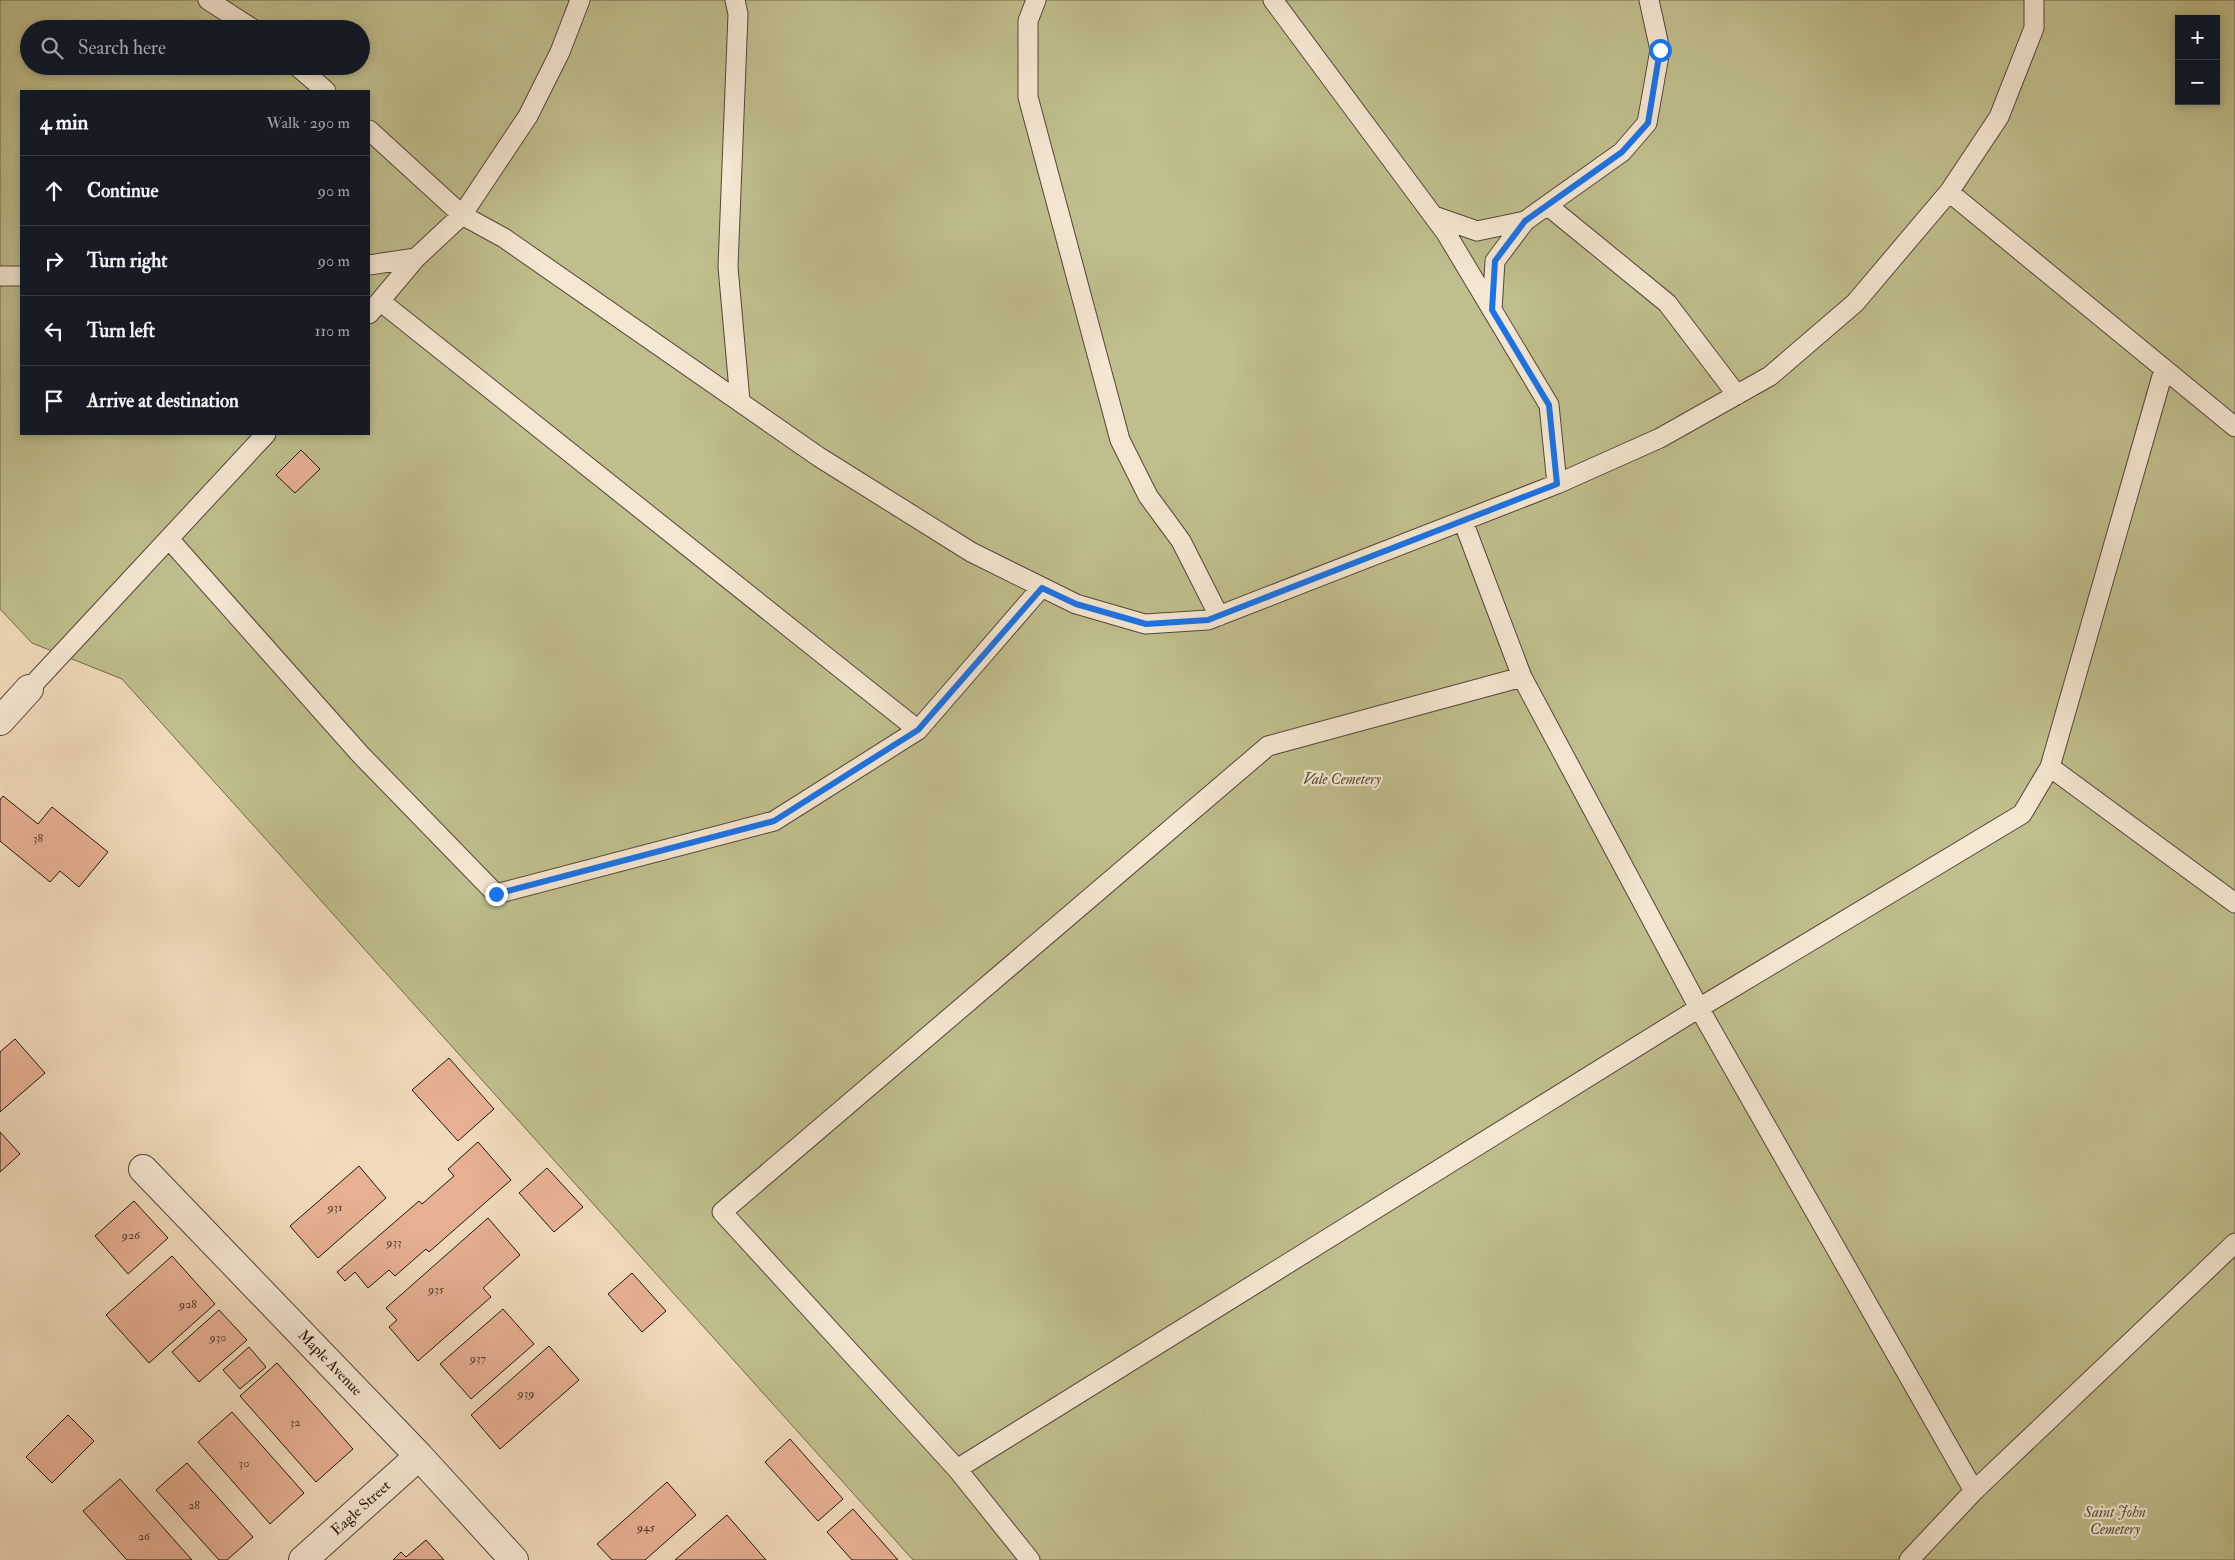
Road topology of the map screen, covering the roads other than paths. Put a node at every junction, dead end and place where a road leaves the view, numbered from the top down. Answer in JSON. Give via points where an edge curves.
{"nodes":[{"id":1,"x":208,"y":0,"type":"edge"},
{"id":2,"x":580,"y":0,"type":"edge"},
{"id":3,"x":735,"y":0,"type":"edge"},
{"id":4,"x":1036,"y":0,"type":"edge"},
{"id":5,"x":1273,"y":0,"type":"edge"},
{"id":6,"x":1649,"y":0,"type":"edge"},
{"id":7,"x":2034,"y":0,"type":"edge"},
{"id":8,"x":239,"y":20,"type":"edge"},
{"id":9,"x":307,"y":75,"type":"edge"},
{"id":10,"x":325,"y":90,"type":"edge"},
{"id":11,"x":370,"y":131,"type":"edge"},
{"id":12,"x":1949,"y":192,"type":"junction"},
{"id":13,"x":1547,"y":205,"type":"junction"},
{"id":14,"x":462,"y":215,"type":"junction"},
{"id":15,"x":1434,"y":216,"type":"junction"},
{"id":16,"x":1525,"y":221,"type":"junction"},
{"id":17,"x":416,"y":258,"type":"junction"},
{"id":18,"x":370,"y":265,"type":"edge"},
{"id":19,"x":0,"y":276,"type":"edge"},
{"id":20,"x":20,"y":276,"type":"edge"},
{"id":21,"x":374,"y":308,"type":"edge"},
{"id":22,"x":1492,"y":310,"type":"junction"},
{"id":23,"x":2164,"y":369,"type":"junction"},
{"id":24,"x":1737,"y":395,"type":"junction"},
{"id":25,"x":740,"y":401,"type":"junction"},
{"id":26,"x":2235,"y":427,"type":"edge"},
{"id":27,"x":265,"y":435,"type":"edge"},
{"id":28,"x":1557,"y":484,"type":"junction"},
{"id":29,"x":1463,"y":521,"type":"junction"},
{"id":30,"x":169,"y":539,"type":"junction"},
{"id":31,"x":1042,"y":588,"type":"junction"},
{"id":32,"x":1219,"y":616,"type":"junction"},
{"id":33,"x":1522,"y":677,"type":"junction"},
{"id":34,"x":29,"y":689,"type":"joint"},
{"id":35,"x":0,"y":721,"type":"edge"},
{"id":36,"x":918,"y":730,"type":"junction"},
{"id":37,"x":2050,"y":767,"type":"junction"},
{"id":38,"x":2235,"y":903,"type":"edge"},
{"id":39,"x":1699,"y":1008,"type":"junction"},
{"id":40,"x":144,"y":1169,"type":"dead end"},
{"id":41,"x":2235,"y":1243,"type":"edge"},
{"id":42,"x":419,"y":1456,"type":"junction"},
{"id":43,"x":957,"y":1469,"type":"junction"},
{"id":44,"x":1974,"y":1491,"type":"junction"},
{"id":45,"x":303,"y":1560,"type":"edge"},
{"id":46,"x":514,"y":1560,"type":"edge"},
{"id":47,"x":1030,"y":1560,"type":"edge"},
{"id":48,"x":1909,"y":1560,"type":"edge"}],
"edges":[{"from":1,"to":8,"type":"lane"},
{"from":2,"to":14,"type":"lane","via":[[560,52],[528,116]]},
{"from":3,"to":25,"type":"lane","via":[[738,14],[728,267]]},
{"from":4,"to":32,"type":"lane","via":[[1028,21],[1028,97],[1120,440],[1148,496],[1180,541]]},
{"from":5,"to":15,"type":"lane"},
{"from":6,"to":13,"type":"lane","via":[[1660,50],[1648,123],[1622,152]]},
{"from":7,"to":12,"type":"lane","via":[[2034,28],[1999,116]]},
{"from":9,"to":10,"type":"lane"},
{"from":11,"to":14,"type":"lane"},
{"from":12,"to":23,"type":"lane"},
{"from":12,"to":24,"type":"lane","via":[[1855,303],[1770,376]]},
{"from":13,"to":16,"type":"lane"},
{"from":13,"to":24,"type":"lane","via":[[1667,303]]},
{"from":14,"to":17,"type":"lane"},
{"from":14,"to":25,"type":"lane","via":[[504,238]]},
{"from":15,"to":16,"type":"lane","via":[[1477,231]]},
{"from":15,"to":22,"type":"lane"},
{"from":16,"to":22,"type":"lane","via":[[1495,261]]},
{"from":17,"to":18,"type":"lane"},
{"from":17,"to":21,"type":"lane"},
{"from":19,"to":20,"type":"lane"},
{"from":21,"to":36,"type":"lane"},
{"from":22,"to":28,"type":"lane","via":[[1549,405]]},
{"from":23,"to":26,"type":"lane"},
{"from":23,"to":37,"type":"lane"},
{"from":24,"to":28,"type":"lane","via":[[1660,438]]},
{"from":25,"to":31,"type":"lane","via":[[819,457],[971,552]]},
{"from":27,"to":30,"type":"lane"},
{"from":28,"to":29,"type":"lane"},
{"from":29,"to":32,"type":"lane"},
{"from":29,"to":33,"type":"lane"},
{"from":30,"to":34,"type":"lane"},
{"from":30,"to":36,"type":"lane","via":[[360,754],[496,894],[774,821]]},
{"from":31,"to":32,"type":"lane","via":[[1076,604],[1146,624],[1208,620]]},
{"from":31,"to":36,"type":"lane"},
{"from":33,"to":39,"type":"lane"},
{"from":33,"to":43,"type":"lane","via":[[1268,746],[722,1212]]},
{"from":34,"to":35,"type":"street"},
{"from":37,"to":38,"type":"lane"},
{"from":37,"to":39,"type":"lane","via":[[2022,814]]},
{"from":39,"to":43,"type":"lane"},
{"from":39,"to":44,"type":"lane"},
{"from":40,"to":42,"type":"street","name":"Maple Avenue"},
{"from":41,"to":44,"type":"lane"},
{"from":42,"to":45,"type":"street","name":"Eagle Street"},
{"from":42,"to":46,"type":"street","name":"Maple Avenue"},
{"from":43,"to":47,"type":"lane"},
{"from":44,"to":48,"type":"lane"}]}
